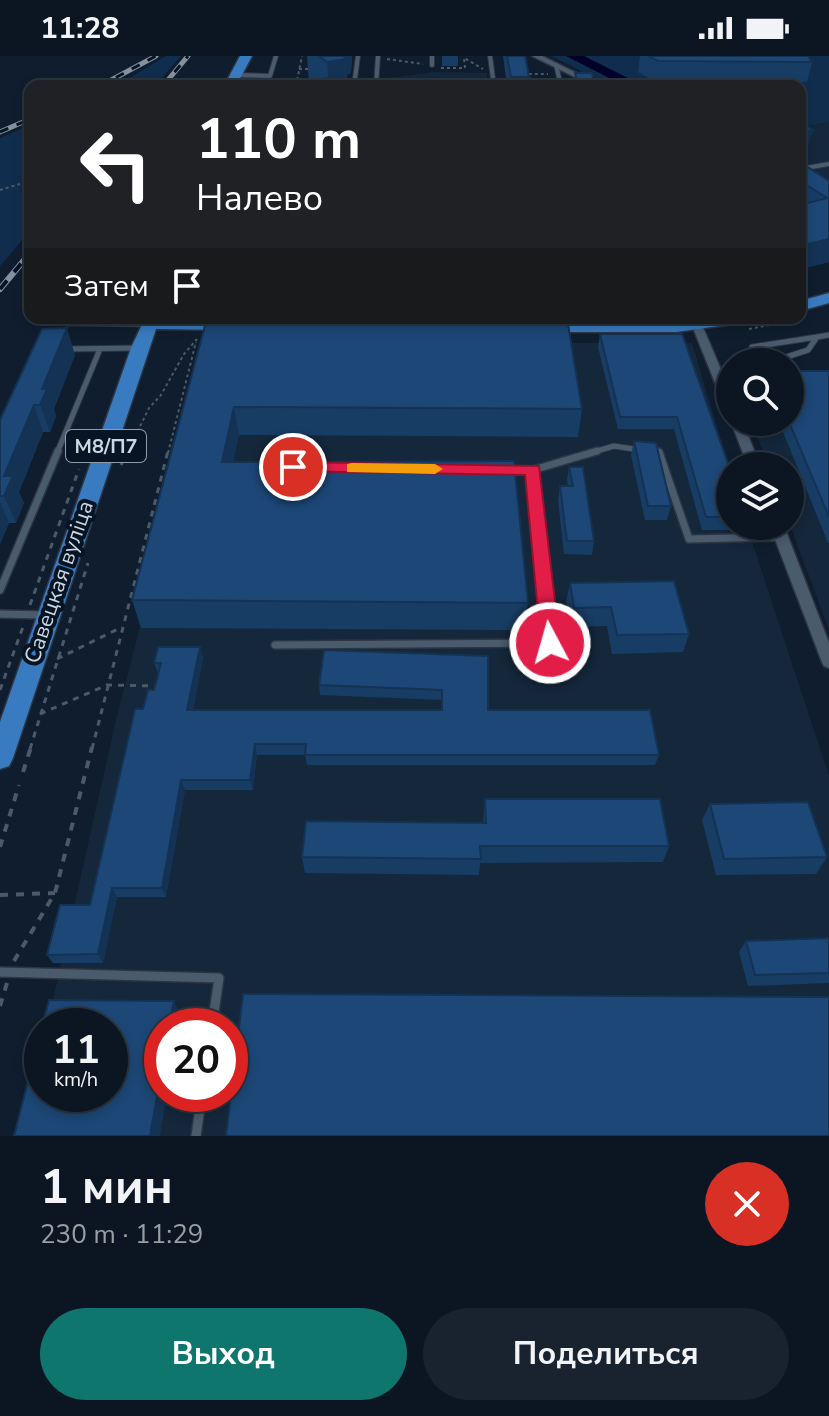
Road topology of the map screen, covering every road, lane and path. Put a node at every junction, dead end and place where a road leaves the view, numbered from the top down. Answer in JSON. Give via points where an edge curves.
{"nodes":[{"id":1,"x":246,"y":56,"type":"edge"},
{"id":2,"x":276,"y":56,"type":"edge"},
{"id":3,"x":302,"y":56,"type":"edge"},
{"id":4,"x":358,"y":56,"type":"edge"},
{"id":5,"x":432,"y":56,"type":"edge"},
{"id":6,"x":490,"y":56,"type":"edge"},
{"id":7,"x":536,"y":56,"type":"edge"},
{"id":8,"x":378,"y":57,"type":"edge"},
{"id":9,"x":464,"y":57,"type":"edge"},
{"id":10,"x":357,"y":64,"type":"junction"},
{"id":11,"x":378,"y":64,"type":"junction"},
{"id":12,"x":432,"y":65,"type":"junction"},
{"id":13,"x":299,"y":69,"type":"junction"},
{"id":14,"x":313,"y":69,"type":"dead end"},
{"id":15,"x":557,"y":70,"type":"junction"},
{"id":16,"x":493,"y":75,"type":"junction"},
{"id":17,"x":270,"y":76,"type":"junction"},
{"id":18,"x":232,"y":80,"type":"edge"},
{"id":19,"x":269,"y":80,"type":"edge"},
{"id":20,"x":297,"y":80,"type":"edge"},
{"id":21,"x":355,"y":80,"type":"edge"},
{"id":22,"x":377,"y":80,"type":"edge"},
{"id":23,"x":493,"y":80,"type":"edge"},
{"id":24,"x":530,"y":80,"type":"edge"},
{"id":25,"x":560,"y":80,"type":"edge"},
{"id":26,"x":583,"y":80,"type":"edge"},
{"id":27,"x":829,"y":164,"type":"edge"},
{"id":28,"x":806,"y":168,"type":"edge"},
{"id":29,"x":24,"y":183,"type":"edge"},
{"id":30,"x":0,"y":190,"type":"edge"},
{"id":31,"x":829,"y":298,"type":"edge"},
{"id":32,"x":806,"y":304,"type":"edge"},
{"id":33,"x":151,"y":324,"type":"edge"},
{"id":34,"x":224,"y":324,"type":"edge"},
{"id":35,"x":626,"y":324,"type":"edge"},
{"id":36,"x":697,"y":324,"type":"edge"},
{"id":37,"x":773,"y":324,"type":"edge"},
{"id":38,"x":247,"y":325,"type":"edge"},
{"id":39,"x":761,"y":326,"type":"dead end"},
{"id":40,"x":520,"y":327,"type":"edge"},
{"id":41,"x":829,"y":335,"type":"edge"},
{"id":42,"x":817,"y":337,"type":"junction"},
{"id":43,"x":139,"y":348,"type":"junction"},
{"id":44,"x":753,"y":348,"type":"edge"},
{"id":45,"x":100,"y":349,"type":"junction"},
{"id":46,"x":60,"y":350,"type":"edge"},
{"id":47,"x":804,"y":351,"type":"edge"},
{"id":48,"x":716,"y":360,"type":"edge"},
{"id":49,"x":120,"y":466,"type":"dead end"},
{"id":50,"x":79,"y":467,"type":"dead end"},
{"id":51,"x":503,"y":470,"type":"edge"},
{"id":52,"x":533,"y":470,"type":"junction"},
{"id":53,"x":716,"y":537,"type":"edge"},
{"id":54,"x":782,"y":540,"type":"edge"},
{"id":55,"x":90,"y":558,"type":"dead end"},
{"id":56,"x":0,"y":590,"type":"edge"},
{"id":57,"x":0,"y":614,"type":"edge"},
{"id":58,"x":37,"y":615,"type":"junction"},
{"id":59,"x":122,"y":627,"type":"junction"},
{"id":60,"x":275,"y":645,"type":"dead end"},
{"id":61,"x":57,"y":659,"type":"junction"},
{"id":62,"x":829,"y":662,"type":"edge"},
{"id":63,"x":2,"y":679,"type":"edge"},
{"id":64,"x":107,"y":685,"type":"junction"},
{"id":65,"x":161,"y":686,"type":"edge"},
{"id":66,"x":0,"y":690,"type":"edge"},
{"id":67,"x":40,"y":714,"type":"junction"},
{"id":68,"x":0,"y":758,"type":"edge"},
{"id":69,"x":23,"y":772,"type":"dead end"},
{"id":70,"x":19,"y":785,"type":"dead end"},
{"id":71,"x":0,"y":847,"type":"edge"},
{"id":72,"x":55,"y":893,"type":"junction"},
{"id":73,"x":0,"y":895,"type":"edge"},
{"id":74,"x":5,"y":972,"type":"edge"},
{"id":75,"x":0,"y":1006,"type":"edge"},
{"id":76,"x":215,"y":1008,"type":"edge"},
{"id":77,"x":199,"y":1112,"type":"edge"},
{"id":78,"x":196,"y":1136,"type":"edge"}],
"edges":[{"from":1,"to":18,"type":"main road"},
{"from":2,"to":17,"type":"lane"},
{"from":3,"to":13,"type":"path"},
{"from":4,"to":10,"type":"lane"},
{"from":5,"to":12,"type":"lane"},
{"from":6,"to":16,"type":"lane"},
{"from":7,"to":15,"type":"street"},
{"from":8,"to":11,"type":"lane"},
{"from":8,"to":12,"type":"path"},
{"from":9,"to":12,"type":"path","via":[[465,68]]},
{"from":9,"to":16,"type":"path"},
{"from":10,"to":11,"type":"lane"},
{"from":10,"to":21,"type":"lane"},
{"from":11,"to":22,"type":"lane"},
{"from":13,"to":14,"type":"path"},
{"from":13,"to":20,"type":"path"},
{"from":15,"to":24,"type":"path","via":[[529,74]]},
{"from":15,"to":25,"type":"lane"},
{"from":15,"to":26,"type":"street"},
{"from":16,"to":23,"type":"lane"},
{"from":17,"to":18,"type":"lane"},
{"from":17,"to":19,"type":"lane"},
{"from":27,"to":28,"type":"lane"},
{"from":29,"to":30,"type":"path"},
{"from":31,"to":32,"type":"main road"},
{"from":33,"to":43,"type":"main road","name":"Савецкая вуліца","number":"М8/П7"},
{"from":34,"to":38,"type":"main road"},
{"from":35,"to":40,"type":"main road"},
{"from":36,"to":48,"type":"street"},
{"from":37,"to":39,"type":"path"},
{"from":41,"to":42,"type":"lane"},
{"from":42,"to":44,"type":"lane"},
{"from":42,"to":47,"type":"lane"},
{"from":43,"to":45,"type":"lane"},
{"from":43,"to":58,"type":"main road","name":"Савецкая вуліца","number":"М8/П7"},
{"from":45,"to":46,"type":"lane"},
{"from":45,"to":56,"type":"lane"},
{"from":49,"to":59,"type":"path","via":[[149,408],[197,336]]},
{"from":50,"to":58,"type":"path"},
{"from":51,"to":52,"type":"lane"},
{"from":52,"to":53,"type":"lane","via":[[614,446],[659,452],[689,539]]},
{"from":52,"to":60,"type":"lane","via":[[550,643]]},
{"from":54,"to":62,"type":"street"},
{"from":55,"to":61,"type":"path"},
{"from":57,"to":58,"type":"lane"},
{"from":58,"to":63,"type":"path"},
{"from":58,"to":68,"type":"main road","name":"Савецкая вуліца","number":"М8/П7"},
{"from":59,"to":61,"type":"path"},
{"from":59,"to":64,"type":"path"},
{"from":61,"to":67,"type":"path"},
{"from":63,"to":66,"type":"path"},
{"from":64,"to":65,"type":"path"},
{"from":64,"to":67,"type":"path"},
{"from":64,"to":72,"type":"path"},
{"from":67,"to":69,"type":"path"},
{"from":70,"to":71,"type":"path"},
{"from":72,"to":73,"type":"path"},
{"from":72,"to":74,"type":"path"},
{"from":74,"to":75,"type":"path"},
{"from":74,"to":76,"type":"lane","via":[[219,978]]},
{"from":77,"to":78,"type":"lane"}]}
